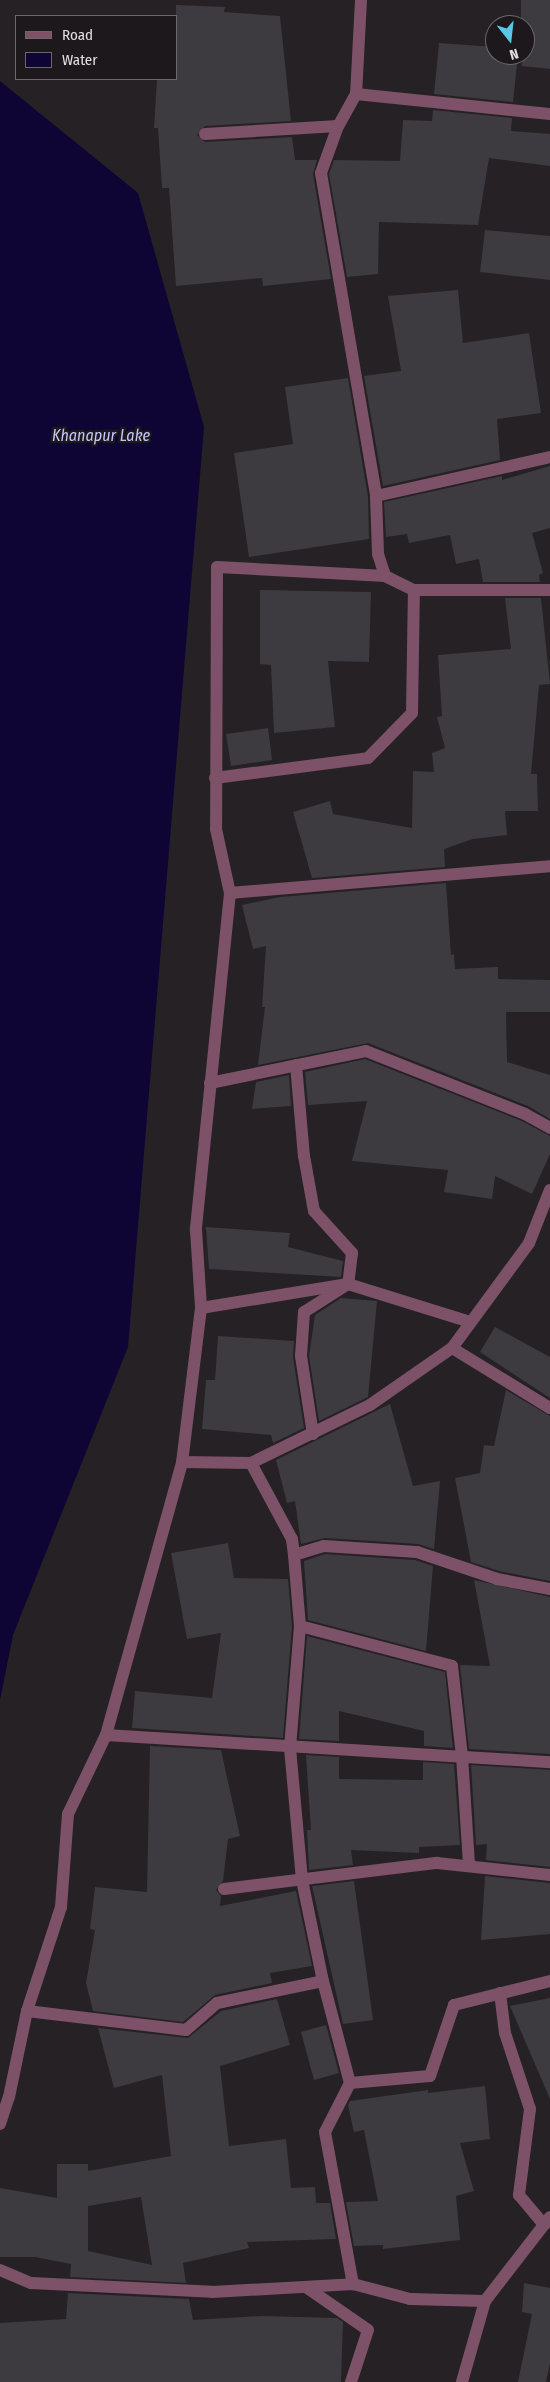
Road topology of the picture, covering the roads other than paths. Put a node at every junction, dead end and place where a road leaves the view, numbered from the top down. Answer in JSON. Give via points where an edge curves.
{"nodes":[{"id":1,"x":361,"y":0,"type":"edge"},
{"id":2,"x":356,"y":94,"type":"junction"},
{"id":3,"x":550,"y":114,"type":"edge"},
{"id":4,"x":338,"y":126,"type":"junction"},
{"id":5,"x":206,"y":134,"type":"dead end"},
{"id":6,"x":550,"y":457,"type":"edge"},
{"id":7,"x":376,"y":496,"type":"junction"},
{"id":8,"x":385,"y":576,"type":"junction"},
{"id":9,"x":414,"y":590,"type":"junction"},
{"id":10,"x":550,"y":590,"type":"edge"},
{"id":11,"x":215,"y":778,"type":"junction"},
{"id":12,"x":550,"y":866,"type":"edge"},
{"id":13,"x":230,"y":893,"type":"junction"},
{"id":14,"x":296,"y":1065,"type":"junction"},
{"id":15,"x":210,"y":1083,"type":"junction"},
{"id":16,"x":550,"y":1128,"type":"edge"},
{"id":17,"x":550,"y":1190,"type":"edge"},
{"id":18,"x":348,"y":1284,"type":"junction"},
{"id":19,"x":201,"y":1308,"type":"junction"},
{"id":20,"x":470,"y":1322,"type":"junction"},
{"id":21,"x":452,"y":1348,"type":"junction"},
{"id":22,"x":550,"y":1408,"type":"edge"},
{"id":23,"x":313,"y":1434,"type":"junction"},
{"id":24,"x":182,"y":1462,"type":"junction"},
{"id":25,"x":251,"y":1463,"type":"junction"},
{"id":26,"x":294,"y":1555,"type":"junction"},
{"id":27,"x":550,"y":1589,"type":"edge"},
{"id":28,"x":300,"y":1626,"type":"junction"},
{"id":29,"x":106,"y":1735,"type":"junction"},
{"id":30,"x":290,"y":1748,"type":"junction"},
{"id":31,"x":462,"y":1756,"type":"junction"},
{"id":32,"x":550,"y":1762,"type":"edge"},
{"id":33,"x":469,"y":1865,"type":"junction"},
{"id":34,"x":550,"y":1874,"type":"edge"},
{"id":35,"x":302,"y":1880,"type":"junction"},
{"id":36,"x":224,"y":1889,"type":"dead end"},
{"id":37,"x":323,"y":1981,"type":"junction"},
{"id":38,"x":550,"y":1981,"type":"edge"},
{"id":39,"x":500,"y":1993,"type":"junction"},
{"id":40,"x":27,"y":2011,"type":"junction"},
{"id":41,"x":350,"y":2083,"type":"junction"},
{"id":42,"x":0,"y":2124,"type":"edge"},
{"id":43,"x":547,"y":2221,"type":"edge"},
{"id":44,"x":0,"y":2270,"type":"edge"},
{"id":45,"x":353,"y":2284,"type":"junction"},
{"id":46,"x":306,"y":2287,"type":"junction"},
{"id":47,"x":485,"y":2301,"type":"junction"},
{"id":48,"x":351,"y":2382,"type":"edge"},
{"id":49,"x":462,"y":2382,"type":"edge"}],
"edges":[{"from":1,"to":2,"type":"street"},
{"from":2,"to":3,"type":"street"},
{"from":2,"to":4,"type":"street"},
{"from":4,"to":5,"type":"street"},
{"from":4,"to":7,"type":"street","via":[[320,173]]},
{"from":6,"to":7,"type":"street"},
{"from":7,"to":8,"type":"street","via":[[378,554]]},
{"from":8,"to":9,"type":"street"},
{"from":8,"to":11,"type":"street","via":[[217,567]]},
{"from":9,"to":10,"type":"street"},
{"from":9,"to":11,"type":"street","via":[[412,712],[368,758]]},
{"from":11,"to":13,"type":"street","via":[[216,829]]},
{"from":12,"to":13,"type":"street"},
{"from":13,"to":15,"type":"street"},
{"from":14,"to":15,"type":"street"},
{"from":14,"to":16,"type":"street","via":[[366,1050],[525,1114]]},
{"from":14,"to":18,"type":"street","via":[[304,1156],[314,1211],[352,1253]]},
{"from":15,"to":19,"type":"street","via":[[196,1230]]},
{"from":17,"to":20,"type":"street","via":[[529,1243]]},
{"from":18,"to":19,"type":"street"},
{"from":18,"to":20,"type":"street"},
{"from":18,"to":23,"type":"street","via":[[304,1312],[301,1356]]},
{"from":19,"to":24,"type":"street"},
{"from":20,"to":21,"type":"street"},
{"from":21,"to":22,"type":"street"},
{"from":21,"to":23,"type":"street","via":[[370,1405]]},
{"from":23,"to":25,"type":"street"},
{"from":24,"to":25,"type":"street"},
{"from":24,"to":29,"type":"street"},
{"from":25,"to":26,"type":"street","via":[[292,1539]]},
{"from":26,"to":27,"type":"street","via":[[324,1546],[417,1552],[497,1579]]},
{"from":26,"to":28,"type":"street"},
{"from":28,"to":30,"type":"street"},
{"from":28,"to":31,"type":"street","via":[[452,1666]]},
{"from":29,"to":30,"type":"street"},
{"from":29,"to":40,"type":"street","via":[[68,1814],[62,1907]]},
{"from":30,"to":31,"type":"street"},
{"from":30,"to":35,"type":"street"},
{"from":31,"to":32,"type":"street"},
{"from":31,"to":33,"type":"street"},
{"from":33,"to":34,"type":"street"},
{"from":33,"to":35,"type":"street","via":[[437,1863]]},
{"from":35,"to":36,"type":"street"},
{"from":35,"to":37,"type":"street"},
{"from":37,"to":40,"type":"street","via":[[218,2003],[186,2030]]},
{"from":37,"to":41,"type":"street"},
{"from":38,"to":39,"type":"street"},
{"from":39,"to":41,"type":"street","via":[[454,2005],[430,2076]]},
{"from":39,"to":43,"type":"street","via":[[504,2033],[530,2108],[519,2195]]},
{"from":40,"to":42,"type":"street"},
{"from":41,"to":45,"type":"street","via":[[325,2132]]},
{"from":43,"to":47,"type":"street"},
{"from":44,"to":46,"type":"street","via":[[31,2283],[212,2292]]},
{"from":45,"to":46,"type":"street"},
{"from":45,"to":47,"type":"street","via":[[410,2299]]},
{"from":46,"to":48,"type":"street","via":[[368,2330]]},
{"from":47,"to":49,"type":"street"}]}
